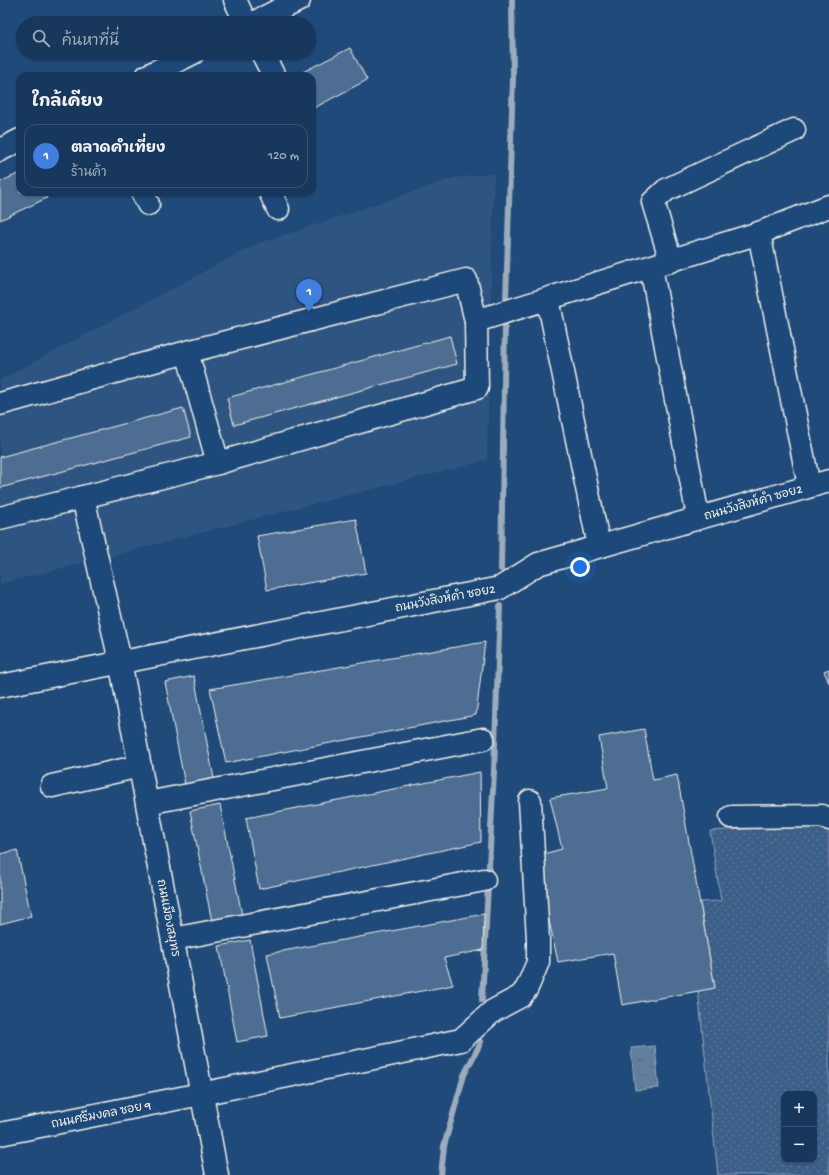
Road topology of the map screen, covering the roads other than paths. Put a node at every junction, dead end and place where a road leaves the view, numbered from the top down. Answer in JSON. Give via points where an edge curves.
{"nodes":[{"id":1,"x":235,"y":0,"type":"edge"},
{"id":2,"x":299,"y":0,"type":"edge"},
{"id":3,"x":243,"y":16,"type":"edge"},
{"id":4,"x":267,"y":16,"type":"edge"},
{"id":5,"x":179,"y":60,"type":"edge"},
{"id":6,"x":266,"y":60,"type":"edge"},
{"id":7,"x":155,"y":72,"type":"edge"},
{"id":8,"x":272,"y":72,"type":"edge"},
{"id":9,"x":794,"y":130,"type":"dead end"},
{"id":10,"x":16,"y":142,"type":"edge"},
{"id":11,"x":0,"y":150,"type":"edge"},
{"id":12,"x":829,"y":206,"type":"edge"},
{"id":13,"x":759,"y":233,"type":"junction"},
{"id":14,"x":661,"y":264,"type":"junction"},
{"id":15,"x":548,"y":299,"type":"junction"},
{"id":16,"x":476,"y":321,"type":"junction"},
{"id":17,"x":187,"y":352,"type":"junction"},
{"id":18,"x":0,"y":404,"type":"edge"},
{"id":19,"x":218,"y":463,"type":"junction"},
{"id":20,"x":819,"y":484,"type":"edge"},
{"id":21,"x":83,"y":497,"type":"junction"},
{"id":22,"x":0,"y":518,"type":"edge"},
{"id":23,"x":698,"y":518,"type":"junction"},
{"id":24,"x":599,"y":546,"type":"junction"},
{"id":25,"x":120,"y":661,"type":"junction"},
{"id":26,"x":0,"y":686,"type":"edge"},
{"id":27,"x":483,"y":739,"type":"dead end"},
{"id":28,"x":140,"y":766,"type":"junction"},
{"id":29,"x":52,"y":786,"type":"dead end"},
{"id":30,"x":530,"y":801,"type":"dead end"},
{"id":31,"x":147,"y":803,"type":"junction"},
{"id":32,"x":731,"y":817,"type":"dead end"},
{"id":33,"x":829,"y":819,"type":"edge"},
{"id":34,"x":484,"y":880,"type":"dead end"},
{"id":35,"x":173,"y":939,"type":"junction"},
{"id":36,"x":201,"y":1094,"type":"junction"},
{"id":37,"x":0,"y":1134,"type":"edge"},
{"id":38,"x":216,"y":1175,"type":"edge"}],
"edges":[{"from":1,"to":3,"type":"street"},
{"from":2,"to":4,"type":"street"},
{"from":5,"to":7,"type":"street"},
{"from":6,"to":8,"type":"street"},
{"from":9,"to":14,"type":"street","via":[[666,190],[653,202]]},
{"from":10,"to":11,"type":"street"},
{"from":12,"to":13,"type":"street"},
{"from":13,"to":14,"type":"street"},
{"from":13,"to":20,"type":"street"},
{"from":14,"to":15,"type":"street"},
{"from":14,"to":23,"type":"street"},
{"from":15,"to":16,"type":"street"},
{"from":15,"to":24,"type":"street"},
{"from":16,"to":17,"type":"street","via":[[466,280]]},
{"from":16,"to":19,"type":"street","via":[[477,388]]},
{"from":17,"to":18,"type":"street"},
{"from":17,"to":19,"type":"street"},
{"from":19,"to":21,"type":"street"},
{"from":20,"to":23,"type":"street","name":"ถนนวังสิงห์คำ ซอย2"},
{"from":21,"to":22,"type":"street"},
{"from":21,"to":25,"type":"street","name":"ถนนเมืองสมุทร"},
{"from":23,"to":24,"type":"street","name":"ถนนวังสิงห์คำ ซอย2"},
{"from":24,"to":25,"type":"street","name":"ถนนวังสิงห์คำ ซอย2","via":[[538,564],[500,588]]},
{"from":25,"to":26,"type":"street","name":"ถนนวังสิงห์คำ ซอย2"},
{"from":25,"to":28,"type":"street","name":"ถนนเมืองสมุทร"},
{"from":27,"to":31,"type":"street"},
{"from":28,"to":29,"type":"street"},
{"from":28,"to":31,"type":"street","name":"ถนนเมืองสมุทร"},
{"from":30,"to":36,"type":"street","name":"ถนนศรีมงคล ซอย 9","via":[[538,962],[528,988],[520,996],[493,1011],[461,1040]]},
{"from":31,"to":35,"type":"street","name":"ถนนเมืองสมุทร"},
{"from":32,"to":33,"type":"street","via":[[822,816]]},
{"from":34,"to":35,"type":"street"},
{"from":35,"to":36,"type":"street","name":"ถนนเมืองสมุทร"},
{"from":36,"to":37,"type":"street","name":"ถนนศรีมงคล ซอย 9"},
{"from":36,"to":38,"type":"street","name":"ถนนเมืองสมุทร"}]}
